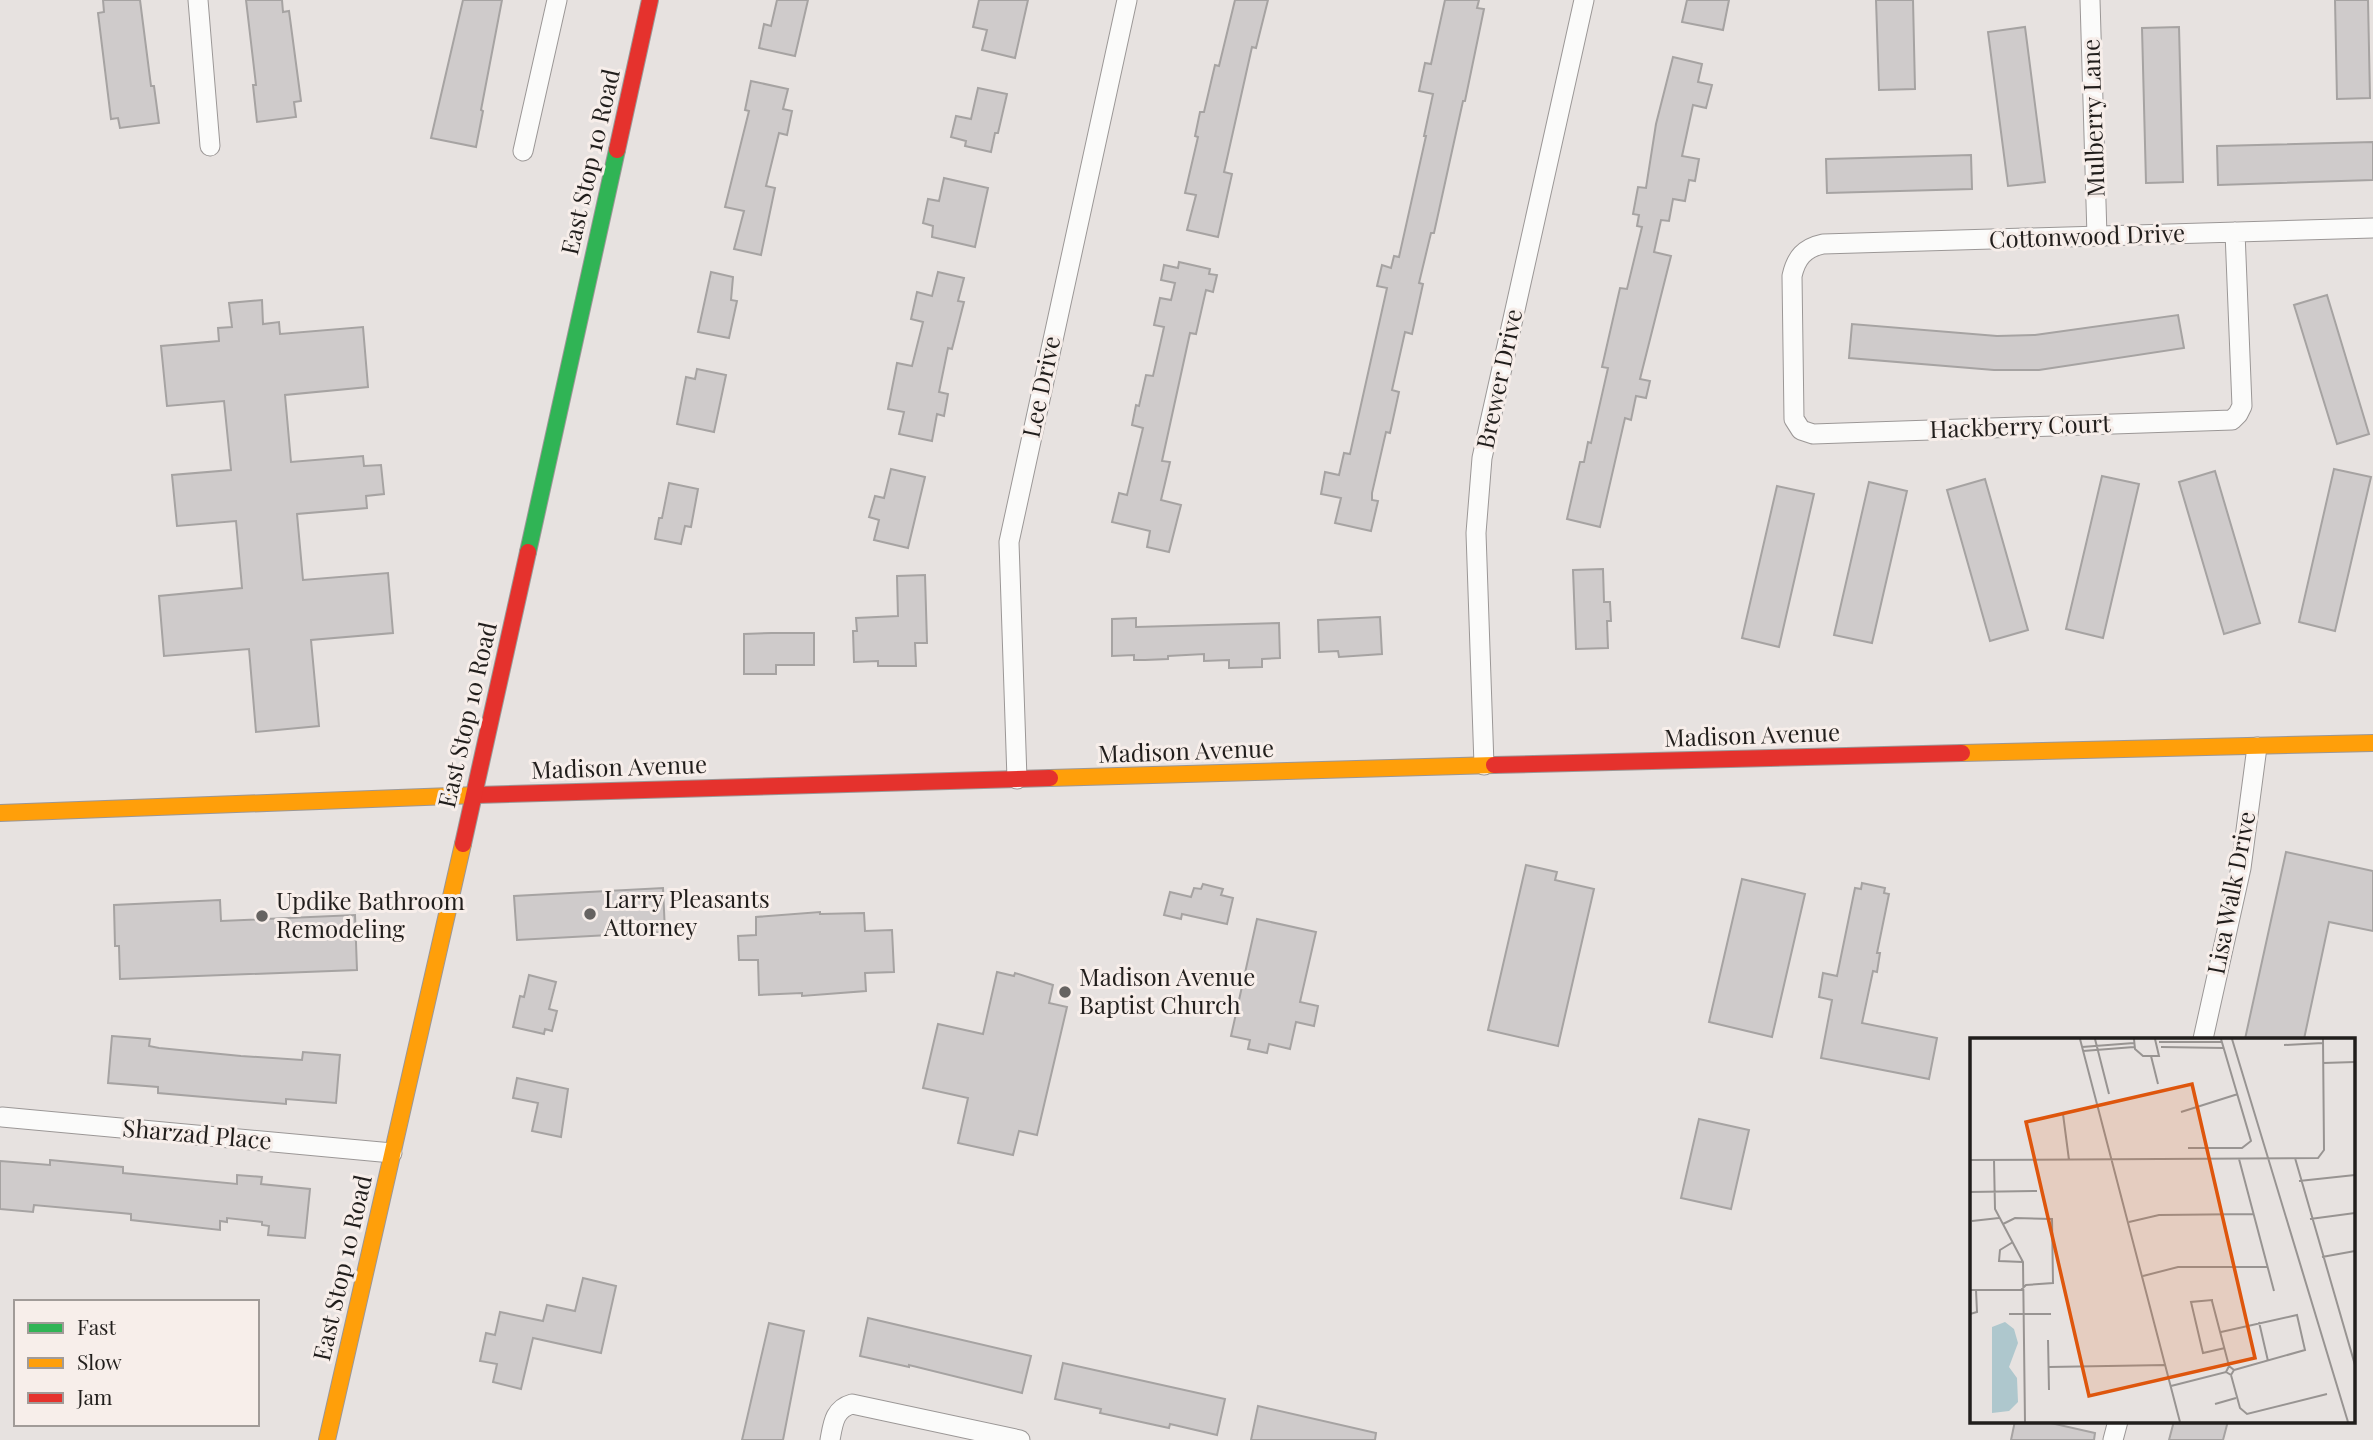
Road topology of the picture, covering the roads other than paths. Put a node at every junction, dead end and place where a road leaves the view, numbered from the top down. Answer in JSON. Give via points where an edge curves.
{"nodes":[{"id":1,"x":198,"y":0,"type":"edge"},
{"id":2,"x":557,"y":0,"type":"edge"},
{"id":3,"x":650,"y":0,"type":"edge"},
{"id":4,"x":1128,"y":0,"type":"edge"},
{"id":5,"x":1584,"y":0,"type":"edge"},
{"id":6,"x":2090,"y":0,"type":"edge"},
{"id":7,"x":210,"y":146,"type":"dead end"},
{"id":8,"x":523,"y":151,"type":"dead end"},
{"id":9,"x":2373,"y":228,"type":"edge"},
{"id":10,"x":2235,"y":232,"type":"junction"},
{"id":11,"x":2097,"y":236,"type":"junction"},
{"id":12,"x":1802,"y":253,"type":"joint"},
{"id":13,"x":2373,"y":743,"type":"edge"},
{"id":14,"x":2257,"y":747,"type":"junction"},
{"id":15,"x":1484,"y":765,"type":"junction"},
{"id":16,"x":1017,"y":779,"type":"junction"},
{"id":17,"x":474,"y":795,"type":"junction"},
{"id":18,"x":0,"y":813,"type":"edge"},
{"id":19,"x":2203,"y":1038,"type":"edge"},
{"id":20,"x":2,"y":1117,"type":"dead end"},
{"id":21,"x":392,"y":1153,"type":"junction"},
{"id":22,"x":2118,"y":1422,"type":"edge"},
{"id":23,"x":327,"y":1440,"type":"edge"},
{"id":24,"x":830,"y":1440,"type":"edge"},
{"id":25,"x":1020,"y":1440,"type":"edge"},
{"id":26,"x":2113,"y":1440,"type":"edge"}],
"edges":[{"from":1,"to":7,"type":"street"},
{"from":2,"to":8,"type":"street"},
{"from":3,"to":17,"type":"main road","name":"East Stop 10 Road"},
{"from":4,"to":16,"type":"street","name":"Lee Drive","via":[[1009,541]]},
{"from":5,"to":15,"type":"street","name":"Brewer Drive","via":[[1482,458],[1476,533]]},
{"from":6,"to":11,"type":"street","name":"Mulberry Lane"},
{"from":9,"to":10,"type":"street","name":"Cottonwood Drive"},
{"from":10,"to":11,"type":"street","name":"Cottonwood Drive"},
{"from":10,"to":12,"type":"street","name":"Hackberry Court","via":[[2242,406],[2225,421],[1806,433],[1794,419],[1792,276]]},
{"from":11,"to":12,"type":"street","name":"Cottonwood Drive","via":[[1823,244]]},
{"from":13,"to":14,"type":"main road","name":"Madison Avenue"},
{"from":14,"to":15,"type":"main road","name":"Madison Avenue"},
{"from":14,"to":19,"type":"street","name":"Lisa Walk Drive","via":[[2241,868]]},
{"from":15,"to":16,"type":"main road","name":"Madison Avenue"},
{"from":16,"to":17,"type":"main road","name":"Madison Avenue"},
{"from":17,"to":18,"type":"main road","name":"Madison Avenue"},
{"from":17,"to":21,"type":"main road","name":"East Stop 10 Road"},
{"from":20,"to":21,"type":"street","name":"Sharzad Place"},
{"from":21,"to":23,"type":"main road","name":"East Stop 10 Road"},
{"from":22,"to":26,"type":"street"},
{"from":24,"to":25,"type":"street","via":[[840,1409],[852,1404]]}]}
